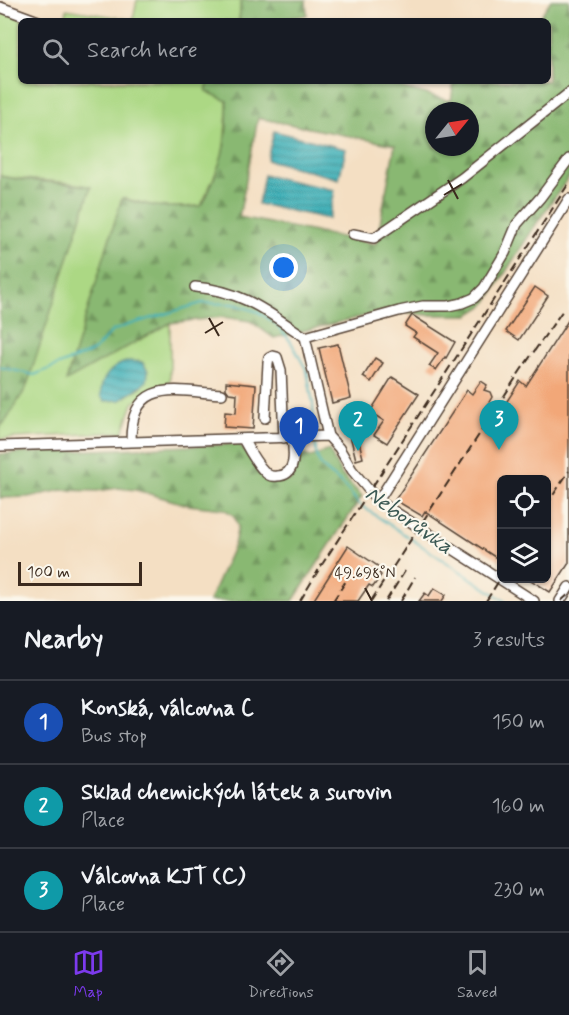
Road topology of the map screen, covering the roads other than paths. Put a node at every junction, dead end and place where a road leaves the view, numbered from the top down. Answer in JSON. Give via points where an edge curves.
{"nodes":[{"id":1,"x":0,"y":7,"type":"edge"},
{"id":2,"x":30,"y":18,"type":"edge"},
{"id":3,"x":569,"y":93,"type":"edge"},
{"id":4,"x":569,"y":159,"type":"edge"},
{"id":5,"x":569,"y":199,"type":"edge"},
{"id":6,"x":353,"y":234,"type":"dead end"},
{"id":7,"x":195,"y":287,"type":"dead end"},
{"id":8,"x":305,"y":337,"type":"junction"},
{"id":9,"x":222,"y":394,"type":"dead end"},
{"id":10,"x":265,"y":418,"type":"dead end"},
{"id":11,"x":326,"y":436,"type":"junction"},
{"id":12,"x":288,"y":438,"type":"junction"},
{"id":13,"x":243,"y":439,"type":"junction"},
{"id":14,"x":131,"y":441,"type":"junction"},
{"id":15,"x":0,"y":447,"type":"edge"},
{"id":16,"x":378,"y":501,"type":"junction"},
{"id":17,"x":569,"y":587,"type":"edge"},
{"id":18,"x":534,"y":601,"type":"edge"},
{"id":19,"x":560,"y":601,"type":"edge"}],
"edges":[{"from":1,"to":2,"type":"street"},
{"from":3,"to":6,"type":"street","via":[[462,178],[374,238]]},
{"from":4,"to":8,"type":"street","via":[[517,224],[505,253],[474,298],[448,306],[399,311]]},
{"from":5,"to":16,"type":"street"},
{"from":7,"to":8,"type":"street","via":[[244,297]]},
{"from":8,"to":11,"type":"street"},
{"from":9,"to":14,"type":"street","via":[[154,392],[141,401],[135,412]]},
{"from":10,"to":12,"type":"street","via":[[268,363],[273,356],[281,370]]},
{"from":11,"to":12,"type":"street"},
{"from":11,"to":16,"type":"street"},
{"from":12,"to":13,"type":"street"},
{"from":12,"to":13,"type":"street","via":[[294,456],[291,469],[284,476],[274,477],[266,474]]},
{"from":13,"to":14,"type":"street"},
{"from":14,"to":15,"type":"street"},
{"from":16,"to":18,"type":"street"},
{"from":17,"to":19,"type":"street"}]}
